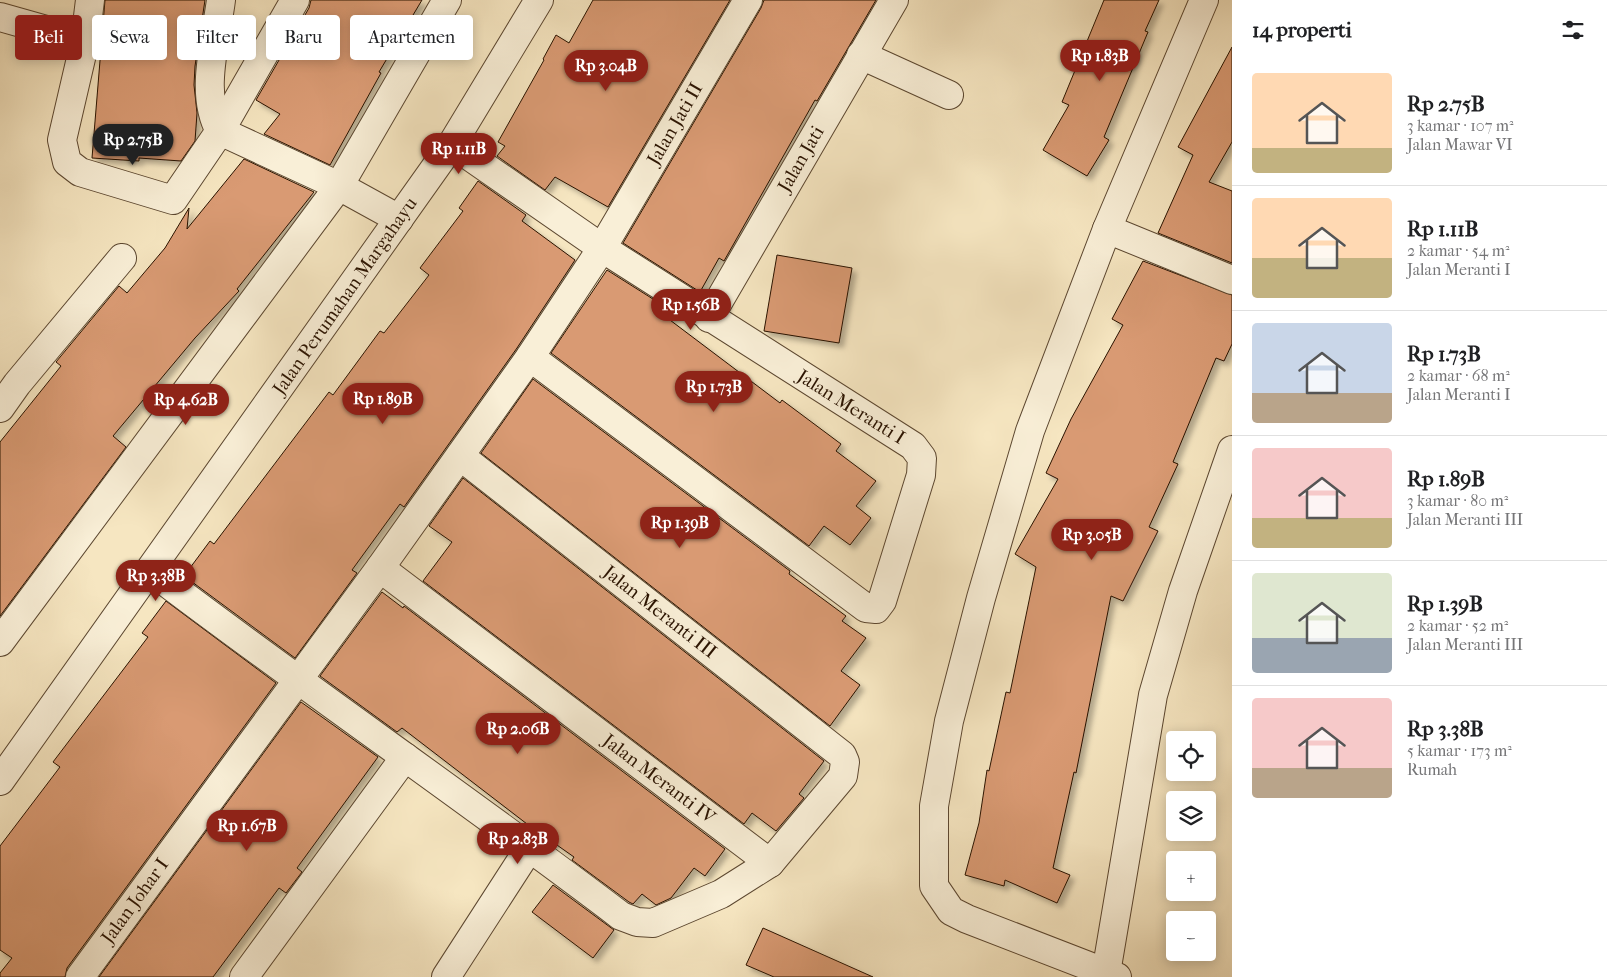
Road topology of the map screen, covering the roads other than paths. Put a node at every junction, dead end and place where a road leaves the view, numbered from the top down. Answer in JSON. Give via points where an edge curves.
{"nodes":[{"id":1,"x":90,"y":0,"type":"edge"},
{"id":2,"x":221,"y":0,"type":"edge"},
{"id":3,"x":295,"y":0,"type":"edge"},
{"id":4,"x":447,"y":0,"type":"edge"},
{"id":5,"x":539,"y":0,"type":"edge"},
{"id":6,"x":748,"y":0,"type":"edge"},
{"id":7,"x":894,"y":0,"type":"edge"},
{"id":8,"x":1204,"y":0,"type":"edge"},
{"id":9,"x":0,"y":17,"type":"edge"},
{"id":10,"x":85,"y":41,"type":"junction"},
{"id":11,"x":861,"y":55,"type":"junction"},
{"id":12,"x":949,"y":95,"type":"dead end"},
{"id":13,"x":220,"y":131,"type":"junction"},
{"id":14,"x":452,"y":144,"type":"junction"},
{"id":15,"x":339,"y":186,"type":"junction"},
{"id":16,"x":400,"y":219,"type":"junction"},
{"id":17,"x":1107,"y":229,"type":"junction"},
{"id":18,"x":602,"y":248,"type":"junction"},
{"id":19,"x":122,"y":258,"type":"dead end"},
{"id":20,"x":1232,"y":280,"type":"edge"},
{"id":21,"x":709,"y":318,"type":"junction"},
{"id":22,"x":530,"y":357,"type":"junction"},
{"id":23,"x":0,"y":408,"type":"edge"},
{"id":24,"x":1232,"y":450,"type":"edge"},
{"id":25,"x":460,"y":456,"type":"junction"},
{"id":26,"x":380,"y":568,"type":"junction"},
{"id":27,"x":150,"y":570,"type":"junction"},
{"id":28,"x":0,"y":642,"type":"edge"},
{"id":29,"x":296,"y":681,"type":"junction"},
{"id":30,"x":405,"y":756,"type":"junction"},
{"id":31,"x":0,"y":781,"type":"edge"},
{"id":32,"x":530,"y":847,"type":"junction"},
{"id":33,"x":770,"y":863,"type":"junction"},
{"id":34,"x":1112,"y":975,"type":"edge"},
{"id":35,"x":80,"y":977,"type":"edge"},
{"id":36,"x":244,"y":977,"type":"edge"},
{"id":37,"x":446,"y":977,"type":"edge"}],
"edges":[{"from":1,"to":10,"type":"street"},
{"from":2,"to":13,"type":"street","via":[[209,93],[214,120]]},
{"from":3,"to":13,"type":"street"},
{"from":4,"to":15,"type":"street"},
{"from":5,"to":14,"type":"street","name":"Jalan Perumahan Margahayu"},
{"from":6,"to":18,"type":"street","name":"Jalan Jati II"},
{"from":7,"to":11,"type":"street","name":"Jalan Jati"},
{"from":8,"to":17,"type":"street"},
{"from":9,"to":10,"type":"street"},
{"from":10,"to":13,"type":"street","via":[[62,140],[67,162],[80,172],[173,200]]},
{"from":11,"to":12,"type":"street"},
{"from":11,"to":21,"type":"street","name":"Jalan Jati"},
{"from":13,"to":15,"type":"street"},
{"from":14,"to":16,"type":"street","name":"Jalan Perumahan Margahayu"},
{"from":14,"to":18,"type":"street","name":"Jalan Meranti I"},
{"from":15,"to":16,"type":"street"},
{"from":15,"to":28,"type":"street"},
{"from":16,"to":27,"type":"street","name":"Jalan Perumahan Margahayu"},
{"from":17,"to":20,"type":"street"},
{"from":17,"to":34,"type":"street","via":[[1030,431],[981,598],[949,721],[934,806],[932,872],[934,886],[951,911]]},
{"from":18,"to":21,"type":"street","name":"Jalan Meranti I"},
{"from":18,"to":22,"type":"street","name":"Jalan Jati II"},
{"from":19,"to":23,"type":"street"},
{"from":21,"to":22,"type":"street","name":"Jalan Meranti I","via":[[913,446],[922,458],[921,475],[882,601],[876,609],[866,608]]},
{"from":22,"to":25,"type":"street","name":"Jalan Jati II"},
{"from":24,"to":34,"type":"street","via":[[1183,591],[1153,695]]},
{"from":25,"to":26,"type":"street","name":"Jalan Johar I"},
{"from":25,"to":33,"type":"street","name":"Jalan Meranti III","via":[[842,755],[846,762],[842,776]]},
{"from":26,"to":29,"type":"street","name":"Jalan Johar I"},
{"from":26,"to":33,"type":"street","name":"Jalan Meranti IV"},
{"from":27,"to":29,"type":"street"},
{"from":27,"to":31,"type":"street","name":"Jalan Perumahan Margahayu"},
{"from":29,"to":30,"type":"street"},
{"from":29,"to":35,"type":"street","name":"Jalan Johar I"},
{"from":30,"to":32,"type":"street"},
{"from":30,"to":36,"type":"street"},
{"from":32,"to":33,"type":"street","via":[[621,916],[637,922],[653,923],[721,894]]},
{"from":32,"to":37,"type":"street"}]}
